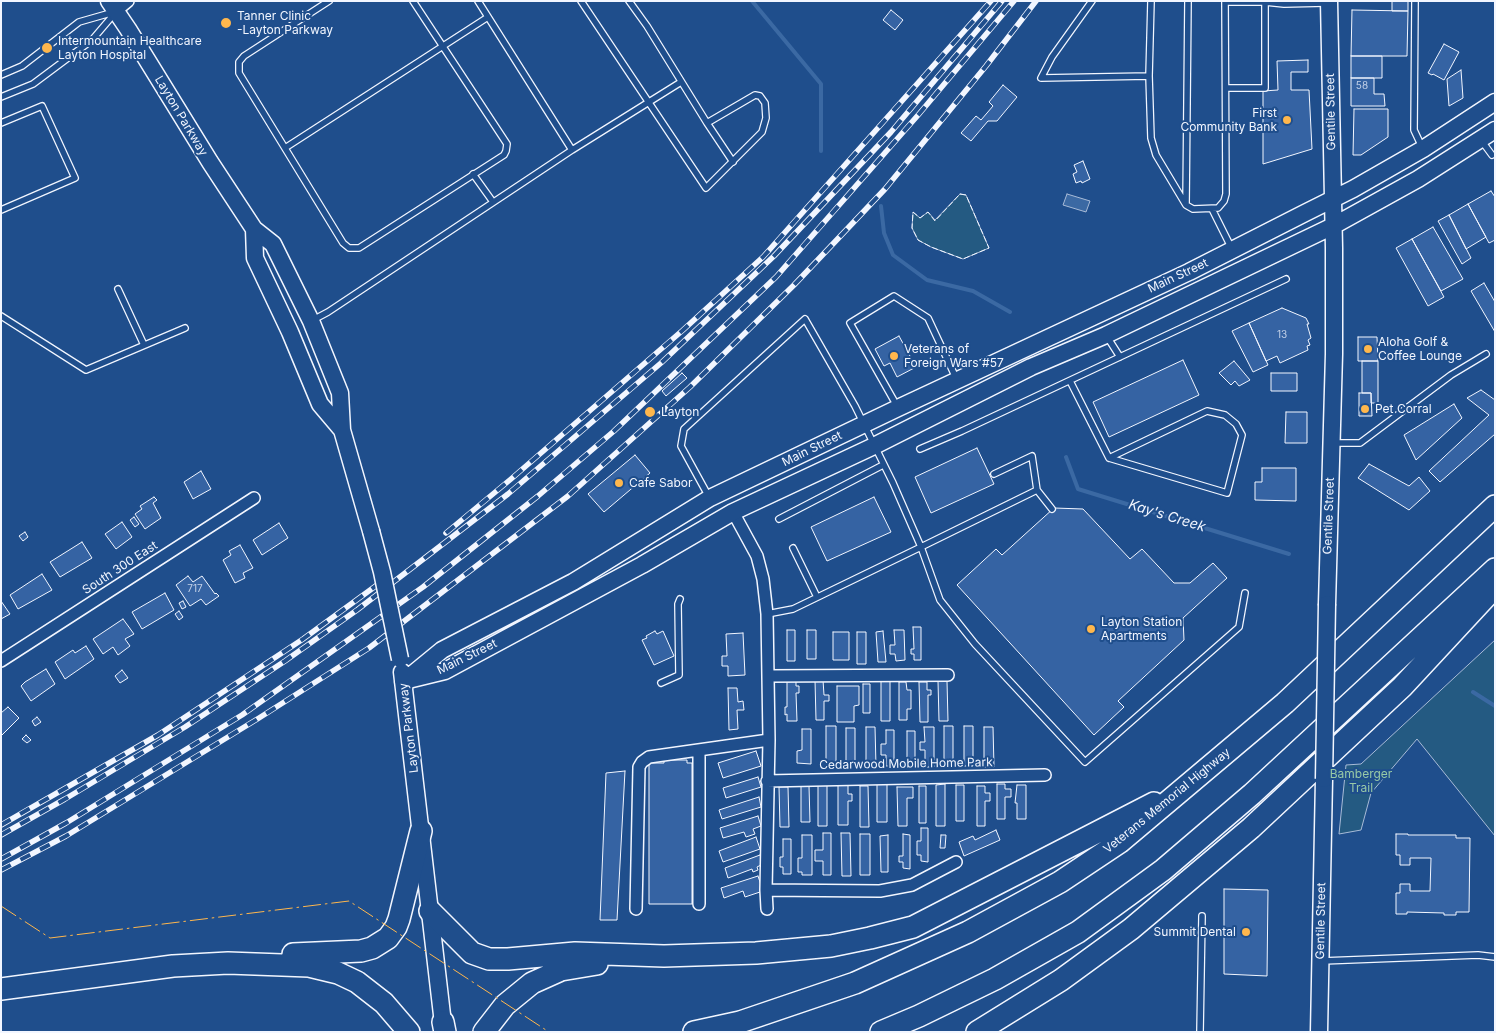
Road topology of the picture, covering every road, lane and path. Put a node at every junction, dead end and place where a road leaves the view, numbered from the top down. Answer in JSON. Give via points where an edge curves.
{"nodes":[{"id":1,"x":329,"y":1,"type":"edge"},
{"id":2,"x":413,"y":1,"type":"edge"},
{"id":3,"x":478,"y":1,"type":"edge"},
{"id":4,"x":581,"y":1,"type":"edge"},
{"id":5,"x":629,"y":1,"type":"edge"},
{"id":6,"x":1092,"y":1,"type":"edge"},
{"id":7,"x":1150,"y":1,"type":"edge"},
{"id":8,"x":1188,"y":1,"type":"edge"},
{"id":9,"x":1415,"y":1,"type":"edge"},
{"id":10,"x":1265,"y":2,"type":"edge"},
{"id":11,"x":1328,"y":2,"type":"edge"},
{"id":12,"x":118,"y":5,"type":"edge"},
{"id":13,"x":488,"y":17,"type":"junction"},
{"id":14,"x":442,"y":46,"type":"junction"},
{"id":15,"x":1,"y":75,"type":"edge"},
{"id":16,"x":1149,"y":76,"type":"junction"},
{"id":17,"x":681,"y":82,"type":"junction"},
{"id":18,"x":1226,"y":88,"type":"junction"},
{"id":19,"x":1,"y":97,"type":"edge"},
{"id":20,"x":1495,"y":102,"type":"edge"},
{"id":21,"x":650,"y":103,"type":"junction"},
{"id":22,"x":1,"y":123,"type":"edge"},
{"id":23,"x":707,"y":123,"type":"junction"},
{"id":24,"x":1495,"y":130,"type":"edge"},
{"id":25,"x":1480,"y":139,"type":"junction"},
{"id":26,"x":285,"y":148,"type":"junction"},
{"id":27,"x":1423,"y":149,"type":"junction"},
{"id":28,"x":572,"y":150,"type":"junction"},
{"id":29,"x":1492,"y":155,"type":"dead end"},
{"id":30,"x":733,"y":162,"type":"junction"},
{"id":31,"x":473,"y":174,"type":"junction"},
{"id":32,"x":1332,"y":199,"type":"junction"},
{"id":33,"x":493,"y":202,"type":"junction"},
{"id":34,"x":1186,"y":205,"type":"junction"},
{"id":35,"x":1212,"y":209,"type":"junction"},
{"id":36,"x":1,"y":210,"type":"edge"},
{"id":37,"x":1333,"y":226,"type":"junction"},
{"id":38,"x":254,"y":229,"type":"junction"},
{"id":39,"x":1232,"y":250,"type":"junction"},
{"id":40,"x":1286,"y":279,"type":"dead end"},
{"id":41,"x":118,"y":289,"type":"dead end"},
{"id":42,"x":1,"y":316,"type":"edge"},
{"id":43,"x":311,"y":321,"type":"junction"},
{"id":44,"x":185,"y":328,"type":"dead end"},
{"id":45,"x":1106,"y":335,"type":"junction"},
{"id":46,"x":144,"y":345,"type":"junction"},
{"id":47,"x":1486,"y":354,"type":"dead end"},
{"id":48,"x":1120,"y":357,"type":"junction"},
{"id":49,"x":957,"y":380,"type":"junction"},
{"id":50,"x":1070,"y":381,"type":"junction"},
{"id":51,"x":898,"y":408,"type":"junction"},
{"id":52,"x":864,"y":424,"type":"junction"},
{"id":53,"x":342,"y":430,"type":"junction"},
{"id":54,"x":1331,"y":443,"type":"junction"},
{"id":55,"x":874,"y":446,"type":"junction"},
{"id":56,"x":920,"y":449,"type":"dead end"},
{"id":57,"x":1109,"y":458,"type":"junction"},
{"id":58,"x":883,"y":465,"type":"junction"},
{"id":59,"x":994,"y":474,"type":"dead end"},
{"id":60,"x":1037,"y":490,"type":"junction"},
{"id":61,"x":254,"y":498,"type":"dead end"},
{"id":62,"x":710,"y":498,"type":"junction"},
{"id":63,"x":1495,"y":506,"type":"edge"},
{"id":64,"x":1052,"y":510,"type":"dead end"},
{"id":65,"x":733,"y":512,"type":"junction"},
{"id":66,"x":779,"y":519,"type":"dead end"},
{"id":67,"x":921,"y":547,"type":"junction"},
{"id":68,"x":793,"y":548,"type":"dead end"},
{"id":69,"x":1495,"y":569,"type":"edge"},
{"id":70,"x":1495,"y":587,"type":"edge"},
{"id":71,"x":1246,"y":593,"type":"dead end"},
{"id":72,"x":817,"y":597,"type":"junction"},
{"id":73,"x":680,"y":599,"type":"dead end"},
{"id":74,"x":768,"y":614,"type":"junction"},
{"id":75,"x":1,"y":661,"type":"edge"},
{"id":76,"x":948,"y":675,"type":"dead end"},
{"id":77,"x":768,"y":676,"type":"junction"},
{"id":78,"x":404,"y":682,"type":"junction"},
{"id":79,"x":662,"y":683,"type":"dead end"},
{"id":80,"x":768,"y":740,"type":"junction"},
{"id":81,"x":699,"y":751,"type":"junction"},
{"id":82,"x":1046,"y":775,"type":"dead end"},
{"id":83,"x":767,"y":781,"type":"junction"},
{"id":84,"x":1185,"y":787,"type":"junction"},
{"id":85,"x":421,"y":831,"type":"junction"},
{"id":86,"x":956,"y":862,"type":"dead end"},
{"id":87,"x":766,"y":890,"type":"junction"},
{"id":88,"x":699,"y":904,"type":"dead end"},
{"id":89,"x":636,"y":909,"type":"dead end"},
{"id":90,"x":767,"y":909,"type":"dead end"},
{"id":91,"x":430,"y":911,"type":"junction"},
{"id":92,"x":1202,"y":916,"type":"dead end"},
{"id":93,"x":664,"y":956,"type":"junction"},
{"id":94,"x":1495,"y":956,"type":"edge"},
{"id":95,"x":1320,"y":961,"type":"junction"},
{"id":96,"x":228,"y":963,"type":"junction"},
{"id":97,"x":1,"y":989,"type":"edge"},
{"id":98,"x":443,"y":1022,"type":"edge"},
{"id":99,"x":409,"y":1032,"type":"edge"},
{"id":100,"x":484,"y":1032,"type":"edge"},
{"id":101,"x":694,"y":1032,"type":"edge"},
{"id":102,"x":881,"y":1032,"type":"edge"},
{"id":103,"x":977,"y":1032,"type":"edge"},
{"id":104,"x":1200,"y":1032,"type":"edge"},
{"id":105,"x":1319,"y":1032,"type":"edge"}],
"edges":[{"from":1,"to":26,"type":"lane","via":[[239,62],[239,73]]},
{"from":2,"to":14,"type":"lane"},
{"from":3,"to":13,"type":"lane"},
{"from":4,"to":21,"type":"lane"},
{"from":5,"to":17,"type":"lane"},
{"from":6,"to":16,"type":"lane","via":[[1041,78]]},
{"from":7,"to":16,"type":"lane"},
{"from":8,"to":34,"type":"lane"},
{"from":9,"to":27,"type":"lane","via":[[1414,130]]},
{"from":10,"to":11,"type":"lane"},
{"from":10,"to":18,"type":"lane","via":[[1265,88]]},
{"from":10,"to":18,"type":"lane","via":[[1225,2]]},
{"from":11,"to":32,"type":"main road","name":"Gentile Street"},
{"from":12,"to":15,"type":"lane","via":[[79,22],[22,66]]},
{"from":12,"to":19,"type":"lane","via":[[92,40],[33,84]]},
{"from":12,"to":38,"type":"main road","name":"Layton Parkway","via":[[210,162]]},
{"from":13,"to":14,"type":"lane"},
{"from":13,"to":28,"type":"lane"},
{"from":14,"to":26,"type":"lane"},
{"from":14,"to":31,"type":"lane","via":[[507,144],[504,155]]},
{"from":16,"to":34,"type":"lane","via":[[1151,138],[1156,155]]},
{"from":17,"to":21,"type":"lane"},
{"from":17,"to":23,"type":"lane"},
{"from":18,"to":35,"type":"lane","via":[[1226,194],[1224,202]]},
{"from":20,"to":27,"type":"main road","name":"Main Street"},
{"from":21,"to":28,"type":"lane"},
{"from":21,"to":30,"type":"lane","via":[[706,188]]},
{"from":22,"to":36,"type":"lane","via":[[42,106],[75,178]]},
{"from":23,"to":30,"type":"lane"},
{"from":23,"to":30,"type":"lane","via":[[754,95],[760,96],[765,103],[766,118],[762,132]]},
{"from":24,"to":25,"type":"main road","name":"Main Street"},
{"from":25,"to":29,"type":"lane"},
{"from":25,"to":37,"type":"main road","name":"Main Street","via":[[1418,179]]},
{"from":26,"to":31,"type":"lane","via":[[343,244],[349,248],[359,248]]},
{"from":27,"to":32,"type":"main road","name":"Main Street"},
{"from":28,"to":33,"type":"lane"},
{"from":31,"to":33,"type":"lane"},
{"from":32,"to":37,"type":"main road","name":"Gentile Street"},
{"from":32,"to":39,"type":"main road","name":"Main Street"},
{"from":33,"to":43,"type":"lane"},
{"from":34,"to":35,"type":"lane","via":[[1193,209]]},
{"from":35,"to":39,"type":"lane"},
{"from":37,"to":45,"type":"main road","name":"Main Street"},
{"from":37,"to":54,"type":"main road","name":"Gentile Street"},
{"from":38,"to":43,"type":"main road","name":"Layton Parkway","via":[[273,244]]},
{"from":38,"to":53,"type":"main road","name":"Layton Parkway","via":[[255,258],[320,404]]},
{"from":39,"to":49,"type":"main road","name":"Main Street"},
{"from":40,"to":48,"type":"lane"},
{"from":41,"to":46,"type":"lane"},
{"from":42,"to":46,"type":"lane","via":[[86,370]]},
{"from":43,"to":53,"type":"main road","name":"Layton Parkway","via":[[340,393]]},
{"from":44,"to":46,"type":"lane"},
{"from":45,"to":48,"type":"lane"},
{"from":45,"to":55,"type":"main road","name":"Main Street","via":[[1031,367]]},
{"from":47,"to":54,"type":"lane","via":[[1360,443]]},
{"from":48,"to":50,"type":"lane"},
{"from":49,"to":51,"type":"main road","name":"Main Street"},
{"from":49,"to":51,"type":"lane","via":[[928,318],[894,296],[850,323]]},
{"from":50,"to":56,"type":"lane"},
{"from":50,"to":57,"type":"lane"},
{"from":51,"to":52,"type":"main road","name":"Main Street"},
{"from":52,"to":55,"type":"lane"},
{"from":52,"to":62,"type":"main road","name":"Main Street"},
{"from":52,"to":62,"type":"lane","via":[[806,320],[684,429],[681,446]]},
{"from":53,"to":78,"type":"main road","name":"Layton Parkway","bridge":true,"via":[[382,572]]},
{"from":54,"to":95,"type":"main road","name":"Gentile Street","bridge":true},
{"from":55,"to":58,"type":"lane"},
{"from":55,"to":65,"type":"main road","name":"Main Street"},
{"from":57,"to":57,"type":"lane","via":[[1227,493],[1242,435],[1236,424],[1225,415],[1207,411]]},
{"from":58,"to":66,"type":"lane"},
{"from":58,"to":67,"type":"lane"},
{"from":59,"to":60,"type":"lane","via":[[1032,456]]},
{"from":60,"to":64,"type":"lane"},
{"from":60,"to":67,"type":"lane"},
{"from":61,"to":75,"type":"street","name":"South 300 East"},
{"from":62,"to":78,"type":"main road","name":"Main Street","via":[[573,582],[442,650]]},
{"from":63,"to":84,"type":"highway","name":"Veterans Memorial Highway","via":[[1285,703]]},
{"from":65,"to":74,"type":"street","via":[[757,556]]},
{"from":65,"to":78,"type":"main road","name":"Main Street","via":[[642,565],[445,670]]},
{"from":67,"to":71,"type":"lane","via":[[940,600],[975,644],[1085,762],[1239,627]]},
{"from":67,"to":72,"type":"lane"},
{"from":68,"to":72,"type":"lane"},
{"from":69,"to":102,"type":"highway","via":[[1252,794],[1163,870],[1070,937],[995,979]]},
{"from":70,"to":103,"type":"highway","via":[[1402,687],[1244,834],[1131,929],[1061,980]]},
{"from":72,"to":74,"type":"lane","via":[[792,609]]},
{"from":73,"to":79,"type":"lane","via":[[679,675]]},
{"from":74,"to":77,"type":"street"},
{"from":76,"to":77,"type":"street"},
{"from":77,"to":80,"type":"street"},
{"from":78,"to":85,"type":"main road","name":"Layton Parkway"},
{"from":80,"to":81,"type":"street"},
{"from":80,"to":83,"type":"street"},
{"from":81,"to":88,"type":"street"},
{"from":81,"to":89,"type":"street","via":[[649,757],[639,767]]},
{"from":82,"to":83,"type":"street","name":"Cedarwood Mobile Home Park"},
{"from":83,"to":87,"type":"street"},
{"from":84,"to":93,"type":"highway","via":[[913,927],[831,946],[756,953]]},
{"from":84,"to":101,"type":"highway","name":"Veterans Memorial Highway","via":[[1113,847],[1060,882],[968,932],[855,983],[740,1022]]},
{"from":85,"to":91,"type":"main road","name":"Layton Parkway"},
{"from":85,"to":96,"type":"highway","via":[[399,919],[393,932],[382,943],[368,950],[353,952],[294,954]]},
{"from":86,"to":87,"type":"street","via":[[912,886],[880,891]]},
{"from":87,"to":90,"type":"street"},
{"from":91,"to":93,"type":"highway","via":[[472,952],[490,959],[575,953]]},
{"from":91,"to":98,"type":"main road","name":"Layton Parkway"},
{"from":92,"to":104,"type":"lane"},
{"from":93,"to":100,"type":"highway","via":[[557,971],[532,983],[506,1003]]},
{"from":94,"to":95,"type":"lane"},
{"from":95,"to":105,"type":"main road","name":"Gentile Street"},
{"from":96,"to":97,"type":"highway","via":[[165,967]]},
{"from":96,"to":99,"type":"highway","via":[[302,965],[338,973],[384,1003]]}]}
